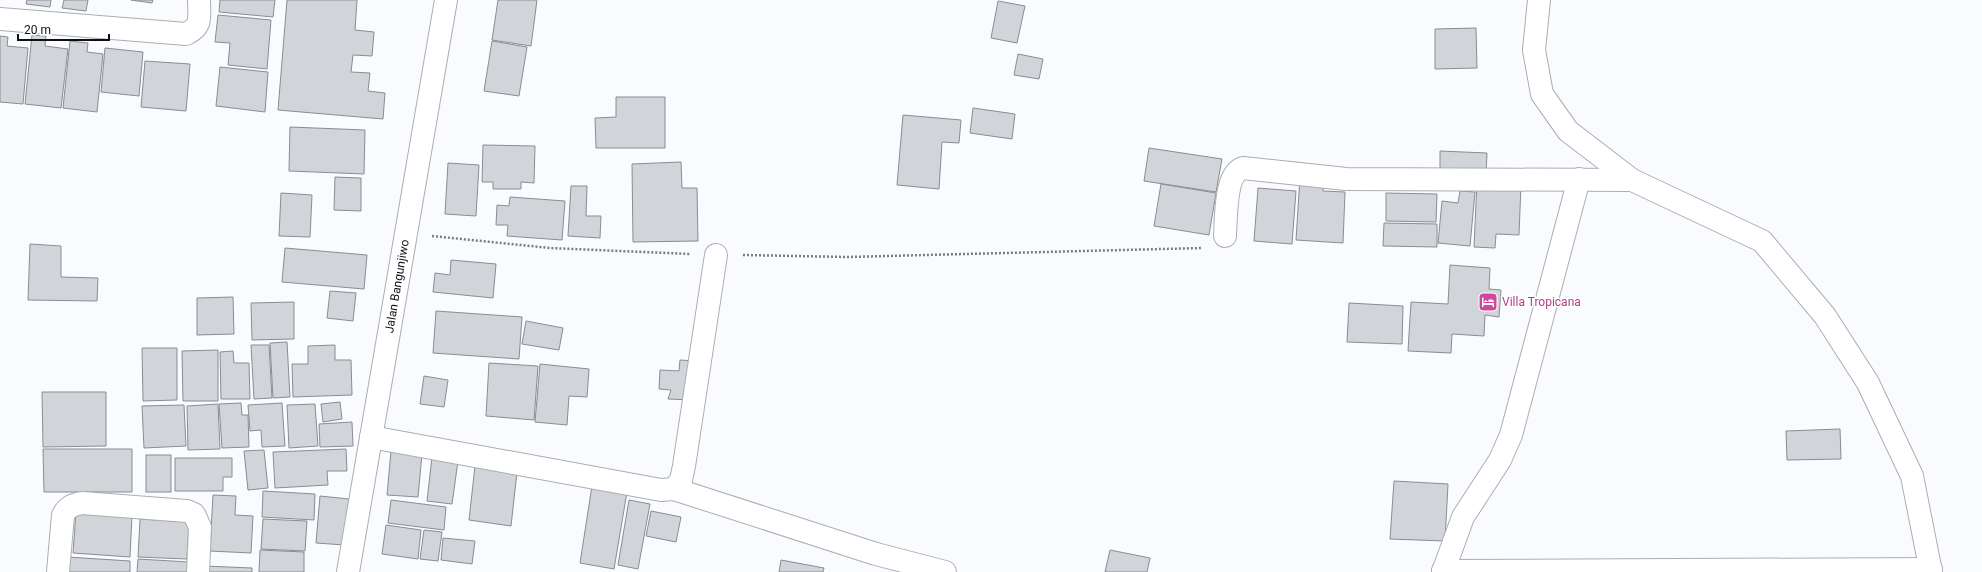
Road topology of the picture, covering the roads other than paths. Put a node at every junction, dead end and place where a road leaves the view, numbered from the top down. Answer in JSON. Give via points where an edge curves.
{"nodes":[{"id":1,"x":199,"y":0,"type":"edge"},
{"id":2,"x":446,"y":0,"type":"edge"},
{"id":3,"x":1539,"y":0,"type":"edge"},
{"id":4,"x":0,"y":19,"type":"edge"},
{"id":5,"x":1579,"y":179,"type":"junction"},
{"id":6,"x":1632,"y":180,"type":"junction"},
{"id":7,"x":1225,"y":236,"type":"road end"},
{"id":8,"x":716,"y":255,"type":"road end"},
{"id":9,"x":371,"y":437,"type":"junction"},
{"id":10,"x":674,"y":489,"type":"junction"},
{"id":11,"x":1443,"y":571,"type":"edge"},
{"id":12,"x":1931,"y":571,"type":"edge"},
{"id":13,"x":58,"y":572,"type":"edge"},
{"id":14,"x":198,"y":572,"type":"edge"},
{"id":15,"x":348,"y":572,"type":"edge"},
{"id":16,"x":945,"y":572,"type":"edge"}],
"edges":[{"from":1,"to":4,"type":"street","via":[[198,25],[195,30],[186,34]]},
{"from":2,"to":9,"type":"street","name":"Jalan Bangunjiwo"},
{"from":3,"to":6,"type":"street","via":[[1534,50],[1542,94],[1568,131]]},
{"from":5,"to":6,"type":"street"},
{"from":5,"to":7,"type":"street","via":[[1346,179],[1243,168],[1234,173],[1230,184]]},
{"from":5,"to":11,"type":"street","via":[[1511,435],[1500,460],[1464,517]]},
{"from":6,"to":12,"type":"street","via":[[1762,241],[1825,316],[1868,384],[1912,476]]},
{"from":8,"to":10,"type":"street","via":[[684,466],[681,480]]},
{"from":9,"to":10,"type":"street","via":[[661,490]]},
{"from":9,"to":15,"type":"street","name":"Jalan Bangunjiwo"},
{"from":10,"to":16,"type":"street","via":[[876,554]]},
{"from":11,"to":12,"type":"street"},
{"from":13,"to":14,"type":"street","via":[[63,515],[73,504],[82,503],[188,511],[194,514],[200,527]]}]}
